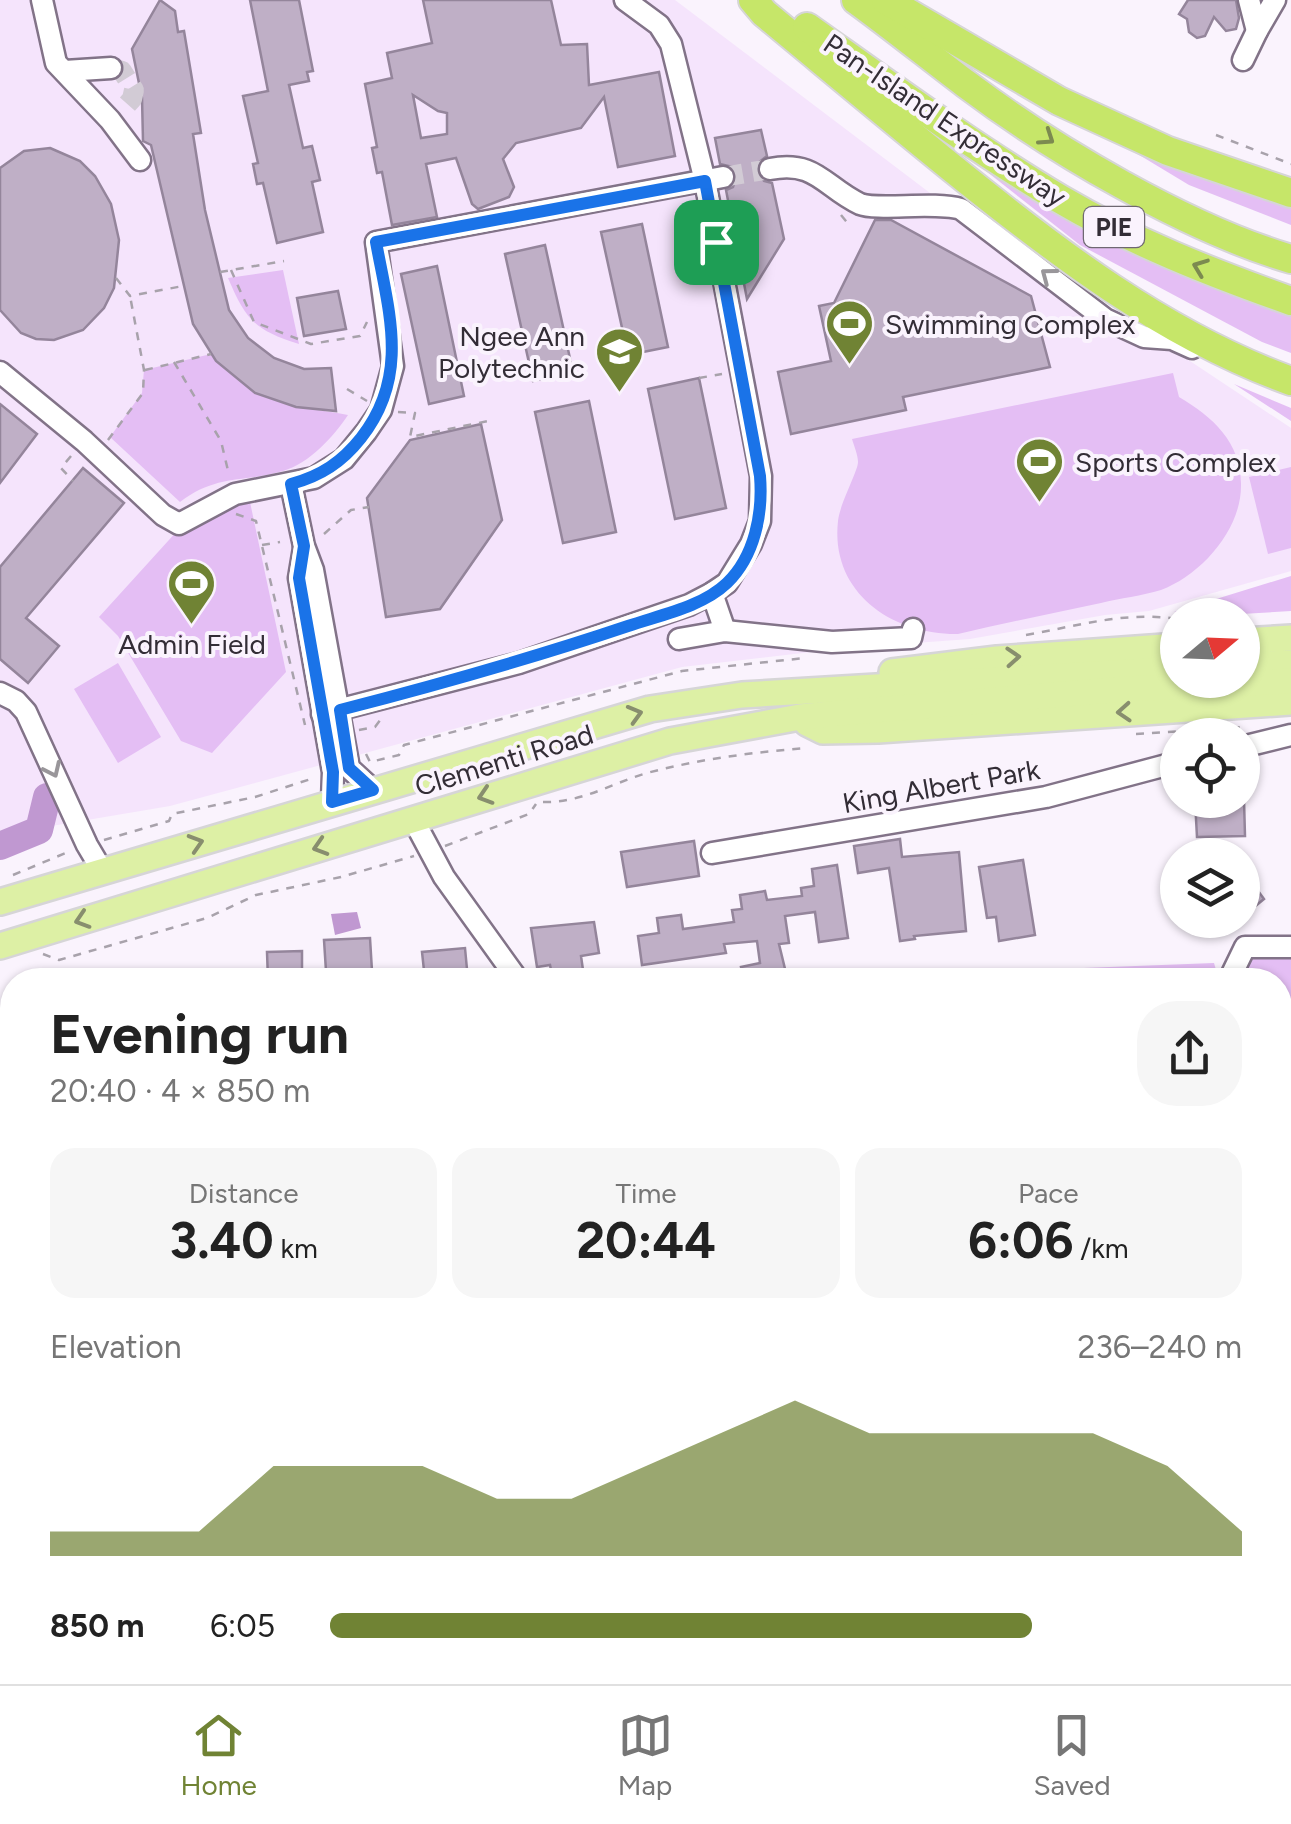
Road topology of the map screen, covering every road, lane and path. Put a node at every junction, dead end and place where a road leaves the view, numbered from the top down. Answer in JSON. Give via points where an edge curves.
{"nodes":[{"id":1,"x":42,"y":0,"type":"edge"},
{"id":2,"x":625,"y":0,"type":"edge"},
{"id":3,"x":753,"y":0,"type":"edge"},
{"id":4,"x":768,"y":0,"type":"edge"},
{"id":5,"x":856,"y":0,"type":"edge"},
{"id":6,"x":886,"y":0,"type":"edge"},
{"id":7,"x":1249,"y":0,"type":"edge"},
{"id":8,"x":1275,"y":0,"type":"edge"},
{"id":9,"x":1256,"y":31,"type":"junction"},
{"id":10,"x":1242,"y":60,"type":"dead end"},
{"id":11,"x":111,"y":68,"type":"dead end"},
{"id":12,"x":65,"y":71,"type":"junction"},
{"id":13,"x":1216,"y":135,"type":"dead end"},
{"id":14,"x":140,"y":160,"type":"dead end"},
{"id":15,"x":1291,"y":164,"type":"edge"},
{"id":16,"x":770,"y":169,"type":"tunnel mouth"},
{"id":17,"x":714,"y":179,"type":"junction"},
{"id":18,"x":1291,"y":193,"type":"edge"},
{"id":19,"x":1291,"y":259,"type":"edge"},
{"id":20,"x":284,"y":261,"type":"dead end"},
{"id":21,"x":232,"y":270,"type":"junction"},
{"id":22,"x":220,"y":272,"type":"dead end"},
{"id":23,"x":116,"y":278,"type":"dead end"},
{"id":24,"x":183,"y":286,"type":"dead end"},
{"id":25,"x":130,"y":296,"type":"junction"},
{"id":26,"x":1291,"y":301,"type":"edge"},
{"id":27,"x":372,"y":312,"type":"dead end"},
{"id":28,"x":211,"y":354,"type":"dead end"},
{"id":29,"x":1228,"y":357,"type":"junction"},
{"id":30,"x":174,"y":362,"type":"junction"},
{"id":31,"x":144,"y":370,"type":"junction"},
{"id":32,"x":739,"y":370,"type":"junction"},
{"id":33,"x":0,"y":372,"type":"edge"},
{"id":34,"x":699,"y":378,"type":"dead end"},
{"id":35,"x":1291,"y":381,"type":"edge"},
{"id":36,"x":494,"y":420,"type":"dead end"},
{"id":37,"x":410,"y":437,"type":"dead end"},
{"id":38,"x":92,"y":448,"type":"junction"},
{"id":39,"x":73,"y":481,"type":"dead end"},
{"id":40,"x":231,"y":481,"type":"dead end"},
{"id":41,"x":291,"y":484,"type":"junction"},
{"id":42,"x":233,"y":502,"type":"dead end"},
{"id":43,"x":369,"y":507,"type":"dead end"},
{"id":44,"x":324,"y":534,"type":"dead end"},
{"id":45,"x":280,"y":542,"type":"dead end"},
{"id":46,"x":261,"y":545,"type":"junction"},
{"id":47,"x":712,"y":593,"type":"junction"},
{"id":48,"x":1160,"y":617,"type":"edge"},
{"id":49,"x":913,"y":629,"type":"dead end"},
{"id":50,"x":1060,"y":629,"type":"dead end"},
{"id":51,"x":725,"y":631,"type":"junction"},
{"id":52,"x":1291,"y":638,"type":"edge"},
{"id":53,"x":679,"y":639,"type":"dead end"},
{"id":54,"x":1260,"y":640,"type":"edge"},
{"id":55,"x":1160,"y":647,"type":"edge"},
{"id":56,"x":1291,"y":663,"type":"edge"},
{"id":57,"x":1260,"y":664,"type":"edge"},
{"id":58,"x":1160,"y":672,"type":"edge"},
{"id":59,"x":1122,"y":680,"type":"junction"},
{"id":60,"x":1291,"y":681,"type":"edge"},
{"id":61,"x":0,"y":693,"type":"edge"},
{"id":62,"x":780,"y":695,"type":"junction"},
{"id":63,"x":1291,"y":702,"type":"edge"},
{"id":64,"x":331,"y":712,"type":"junction"},
{"id":65,"x":800,"y":717,"type":"junction"},
{"id":66,"x":1160,"y":732,"type":"edge"},
{"id":67,"x":1126,"y":734,"type":"dead end"},
{"id":68,"x":1291,"y":735,"type":"edge"},
{"id":69,"x":308,"y":737,"type":"dead end"},
{"id":70,"x":1260,"y":743,"type":"edge"},
{"id":71,"x":815,"y":747,"type":"dead end"},
{"id":72,"x":1160,"y":767,"type":"edge"},
{"id":73,"x":318,"y":776,"type":"dead end"},
{"id":74,"x":373,"y":790,"type":"junction"},
{"id":75,"x":332,"y":802,"type":"junction"},
{"id":76,"x":413,"y":819,"type":"junction"},
{"id":77,"x":87,"y":845,"type":"junction"},
{"id":78,"x":428,"y":852,"type":"junction"},
{"id":79,"x":712,"y":853,"type":"dead end"},
{"id":80,"x":103,"y":872,"type":"junction"},
{"id":81,"x":14,"y":874,"type":"dead end"},
{"id":82,"x":0,"y":902,"type":"edge"},
{"id":83,"x":0,"y":946,"type":"edge"},
{"id":84,"x":1291,"y":946,"type":"edge"},
{"id":85,"x":40,"y":953,"type":"dead end"},
{"id":86,"x":510,"y":968,"type":"edge"},
{"id":87,"x":1235,"y":968,"type":"edge"}],
"edges":[{"from":1,"to":12,"type":"street","via":[[53,56]]},
{"from":2,"to":17,"type":"street","via":[[660,25],[671,44]]},
{"from":3,"to":29,"type":"highway","via":[[1026,227],[1104,284]]},
{"from":26,"to":4,"type":"highway","name":"Pan-Island Expressway","number":"PIE","one_way":true,"via":[[1161,252],[1062,200]]},
{"from":5,"to":19,"type":"highway","name":"Pan-Island Expressway","number":"PIE","one_way":true,"via":[[1074,156],[1205,225]]},
{"from":6,"to":18,"type":"highway","via":[[1059,101],[1168,151]]},
{"from":7,"to":9,"type":"street"},
{"from":8,"to":9,"type":"street"},
{"from":9,"to":10,"type":"street"},
{"from":11,"to":12,"type":"street"},
{"from":12,"to":14,"type":"street","via":[[117,114]]},
{"from":13,"to":15,"type":"path"},
{"from":29,"to":16,"type":"street","one_way":true,"via":[[1124,330],[961,209],[863,205],[814,172]]},
{"from":17,"to":32,"type":"street"},
{"from":17,"to":41,"type":"street","via":[[376,242],[393,348],[387,396],[344,459]]},
{"from":20,"to":21,"type":"path"},
{"from":21,"to":22,"type":"path"},
{"from":21,"to":27,"type":"path","via":[[254,322],[311,344],[360,336]]},
{"from":23,"to":25,"type":"path"},
{"from":24,"to":25,"type":"path"},
{"from":25,"to":31,"type":"path"},
{"from":28,"to":30,"type":"path"},
{"from":29,"to":35,"type":"highway"},
{"from":30,"to":31,"type":"path"},
{"from":30,"to":40,"type":"path","via":[[221,441]]},
{"from":31,"to":38,"type":"path","via":[[142,393]]},
{"from":32,"to":34,"type":"path"},
{"from":32,"to":47,"type":"street","via":[[760,476],[760,520],[739,566]]},
{"from":33,"to":38,"type":"street"},
{"from":36,"to":37,"type":"path"},
{"from":38,"to":39,"type":"path","via":[[61,468]]},
{"from":38,"to":41,"type":"street","via":[[172,523],[235,494]]},
{"from":41,"to":64,"type":"street","via":[[314,570]]},
{"from":42,"to":46,"type":"path","via":[[236,516],[256,522]]},
{"from":43,"to":44,"type":"path","via":[[351,510]]},
{"from":45,"to":46,"type":"path"},
{"from":46,"to":69,"type":"path"},
{"from":47,"to":51,"type":"street"},
{"from":47,"to":64,"type":"street","via":[[519,663]]},
{"from":48,"to":50,"type":"path","via":[[1104,618]]},
{"from":49,"to":51,"type":"street","via":[[911,638],[832,642]]},
{"from":51,"to":53,"type":"street"},
{"from":52,"to":54,"type":"main road"},
{"from":62,"to":55,"type":"main road","name":"Clementi Road","one_way":true,"via":[[800,684],[997,658]]},
{"from":56,"to":57,"type":"main road"},
{"from":58,"to":59,"type":"main road","name":"Clementi Road"},
{"from":59,"to":60,"type":"main road","name":"Clementi Road"},
{"from":59,"to":62,"type":"main road","name":"Clementi Road"},
{"from":59,"to":65,"type":"main road","name":"Clementi Road"},
{"from":61,"to":77,"type":"street","one_way":true,"via":[[26,712]]},
{"from":74,"to":62,"type":"main road","name":"Clementi Road","one_way":true,"via":[[650,709]]},
{"from":63,"to":65,"type":"main road","name":"Clementi Road","one_way":true,"via":[[878,730],[823,731]]},
{"from":64,"to":74,"type":"street","via":[[349,768]]},
{"from":64,"to":75,"type":"street"},
{"from":65,"to":76,"type":"main road","name":"Clementi Road","one_way":true,"via":[[670,740]]},
{"from":66,"to":67,"type":"path"},
{"from":68,"to":70,"type":"street"},
{"from":71,"to":78,"type":"path","via":[[640,775],[583,798],[536,804],[530,814]]},
{"from":72,"to":79,"type":"street","name":"King Albert Park","via":[[1046,798]]},
{"from":73,"to":77,"type":"path","via":[[172,814],[170,821]]},
{"from":74,"to":75,"type":"main road","name":"Clementi Road"},
{"from":80,"to":75,"type":"main road","name":"Clementi Road","one_way":true},
{"from":76,"to":78,"type":"street"},
{"from":76,"to":83,"type":"main road","name":"Clementi Road","one_way":true},
{"from":77,"to":80,"type":"street"},
{"from":77,"to":81,"type":"path"},
{"from":78,"to":85,"type":"path","via":[[256,895],[206,918],[59,960]]},
{"from":78,"to":86,"type":"street"},
{"from":80,"to":82,"type":"main road","name":"Clementi Road"},
{"from":84,"to":87,"type":"street","via":[[1245,947]]}]}
